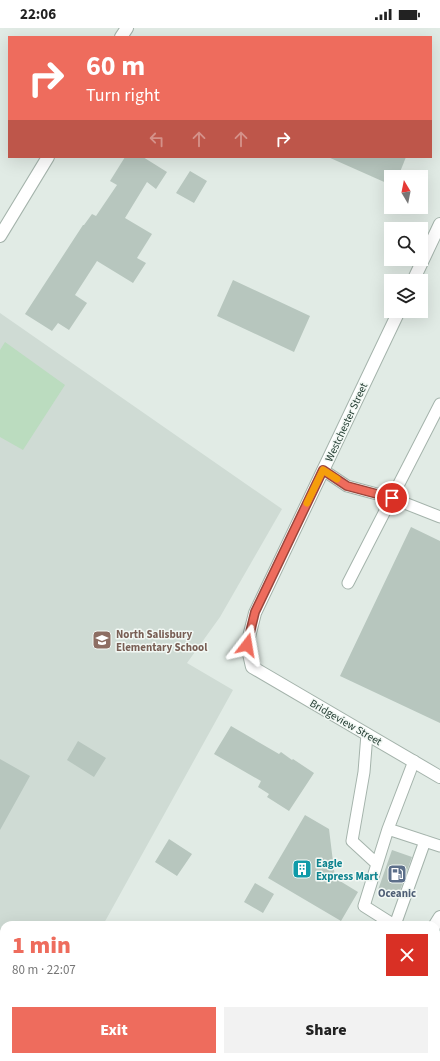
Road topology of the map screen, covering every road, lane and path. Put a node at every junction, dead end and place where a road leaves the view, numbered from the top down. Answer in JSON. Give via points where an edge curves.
{"nodes":[{"id":1,"x":47,"y":158,"type":"edge"},
{"id":2,"x":440,"y":224,"type":"edge"},
{"id":3,"x":0,"y":236,"type":"edge"},
{"id":4,"x":416,"y":274,"type":"edge"},
{"id":5,"x":396,"y":318,"type":"edge"},
{"id":6,"x":440,"y":404,"type":"edge"},
{"id":7,"x":323,"y":470,"type":"junction"},
{"id":8,"x":392,"y":498,"type":"junction"},
{"id":9,"x":440,"y":517,"type":"edge"},
{"id":10,"x":348,"y":582,"type":"dead end"},
{"id":11,"x":252,"y":666,"type":"joint"},
{"id":12,"x":367,"y":734,"type":"junction"},
{"id":13,"x":414,"y":761,"type":"junction"},
{"id":14,"x":440,"y":777,"type":"edge"},
{"id":15,"x":388,"y":829,"type":"junction"},
{"id":16,"x":425,"y":841,"type":"junction"},
{"id":17,"x":440,"y":846,"type":"edge"},
{"id":18,"x":377,"y":864,"type":"junction"},
{"id":19,"x":388,"y":921,"type":"edge"},
{"id":20,"x":395,"y":921,"type":"edge"}],
"edges":[{"from":1,"to":3,"type":"street"},
{"from":2,"to":4,"type":"street"},
{"from":5,"to":7,"type":"street","name":"Westchester Street"},
{"from":6,"to":8,"type":"lane"},
{"from":7,"to":8,"type":"lane","via":[[347,486]]},
{"from":7,"to":11,"type":"street","name":"Westchester Street","via":[[255,612],[247,645]]},
{"from":8,"to":9,"type":"lane"},
{"from":8,"to":10,"type":"lane"},
{"from":11,"to":12,"type":"street","name":"Bridgeview Street"},
{"from":12,"to":13,"type":"street","name":"Bridgeview Street"},
{"from":12,"to":18,"type":"lane","via":[[364,772],[352,841]]},
{"from":13,"to":14,"type":"street","name":"Bridgeview Street"},
{"from":13,"to":15,"type":"lane"},
{"from":15,"to":16,"type":"lane"},
{"from":15,"to":18,"type":"lane"},
{"from":16,"to":17,"type":"lane"},
{"from":16,"to":20,"type":"lane"},
{"from":18,"to":19,"type":"lane","via":[[364,906]]}]}
